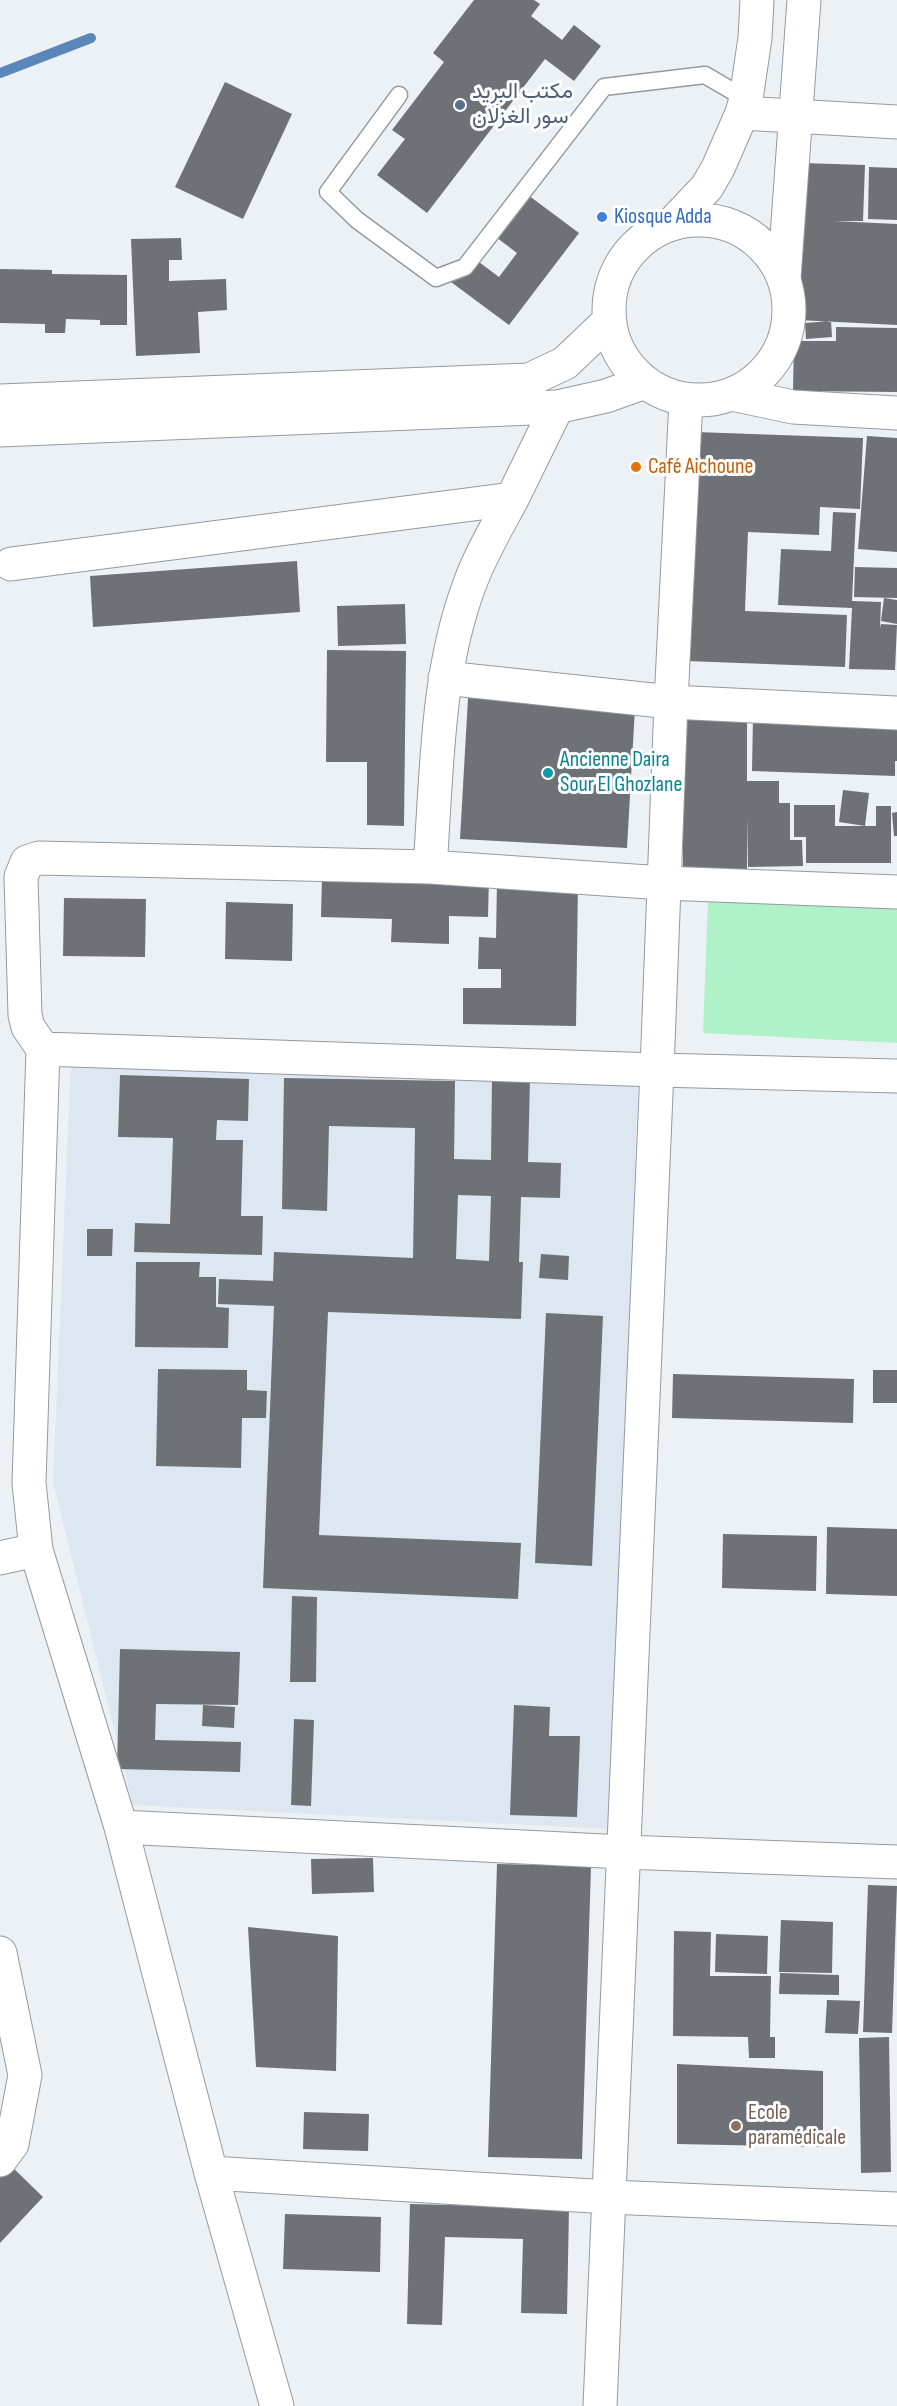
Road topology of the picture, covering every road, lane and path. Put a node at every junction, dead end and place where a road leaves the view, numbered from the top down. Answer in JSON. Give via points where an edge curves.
{"nodes":[{"id":1,"x":757,"y":0,"type":"edge"},
{"id":2,"x":804,"y":0,"type":"edge"},
{"id":3,"x":399,"y":95,"type":"dead end"},
{"id":4,"x":744,"y":106,"type":"junction"},
{"id":5,"x":796,"y":117,"type":"junction"},
{"id":6,"x":897,"y":122,"type":"edge"},
{"id":7,"x":672,"y":224,"type":"junction"},
{"id":8,"x":784,"y":278,"type":"junction"},
{"id":9,"x":609,"y":321,"type":"junction"},
{"id":10,"x":645,"y":382,"type":"junction"},
{"id":11,"x":732,"y":394,"type":"junction"},
{"id":12,"x":686,"y":400,"type":"junction"},
{"id":13,"x":0,"y":401,"type":"edge"},
{"id":14,"x":558,"y":407,"type":"junction"},
{"id":15,"x":897,"y":413,"type":"edge"},
{"id":16,"x":0,"y":430,"type":"edge"},
{"id":17,"x":512,"y":499,"type":"junction"},
{"id":18,"x":11,"y":564,"type":"dead end"},
{"id":19,"x":445,"y":678,"type":"junction"},
{"id":20,"x":671,"y":702,"type":"junction"},
{"id":21,"x":897,"y":713,"type":"edge"},
{"id":22,"x":430,"y":867,"type":"junction"},
{"id":23,"x":663,"y":883,"type":"junction"},
{"id":24,"x":897,"y":892,"type":"edge"},
{"id":25,"x":43,"y":1049,"type":"junction"},
{"id":26,"x":657,"y":1070,"type":"junction"},
{"id":27,"x":897,"y":1076,"type":"edge"},
{"id":28,"x":36,"y":1550,"type":"junction"},
{"id":29,"x":0,"y":1558,"type":"edge"},
{"id":30,"x":121,"y":1827,"type":"junction"},
{"id":31,"x":624,"y":1852,"type":"junction"},
{"id":32,"x":897,"y":1862,"type":"edge"},
{"id":33,"x":0,"y":1953,"type":"edge"},
{"id":34,"x":0,"y":2160,"type":"edge"},
{"id":35,"x":211,"y":2173,"type":"junction"},
{"id":36,"x":609,"y":2197,"type":"junction"},
{"id":37,"x":897,"y":2210,"type":"edge"},
{"id":38,"x":278,"y":2406,"type":"edge"},
{"id":39,"x":600,"y":2406,"type":"edge"}],
"edges":[{"from":1,"to":4,"type":"street"},
{"from":2,"to":5,"type":"street"},
{"from":3,"to":4,"type":"lane","via":[[328,192],[357,220],[436,278],[465,267],[604,87],[705,75]]},
{"from":4,"to":5,"type":"street"},
{"from":4,"to":7,"type":"street","via":[[718,168]]},
{"from":5,"to":6,"type":"street"},
{"from":5,"to":8,"type":"street"},
{"from":7,"to":8,"type":"street","via":[[706,220],[739,228],[766,249]]},
{"from":7,"to":9,"type":"street","via":[[644,238],[622,261],[610,290]]},
{"from":8,"to":11,"type":"street","via":[[790,309],[785,340],[770,367],[747,388]]},
{"from":9,"to":10,"type":"street","via":[[617,349],[634,374]]},
{"from":9,"to":13,"type":"street","via":[[566,363],[529,380]]},
{"from":10,"to":12,"type":"street","via":[[658,391]]},
{"from":10,"to":14,"type":"street"},
{"from":11,"to":12,"type":"street","via":[[718,399]]},
{"from":11,"to":15,"type":"street","via":[[793,408]]},
{"from":12,"to":20,"type":"street"},
{"from":14,"to":16,"type":"street"},
{"from":14,"to":17,"type":"street"},
{"from":17,"to":18,"type":"street"},
{"from":17,"to":19,"type":"street","via":[[469,586]]},
{"from":19,"to":20,"type":"street"},
{"from":19,"to":22,"type":"street"},
{"from":20,"to":21,"type":"street"},
{"from":20,"to":23,"type":"street"},
{"from":22,"to":23,"type":"street"},
{"from":22,"to":25,"type":"street","via":[[39,858],[27,862],[21,877],[25,1015]]},
{"from":23,"to":24,"type":"street"},
{"from":23,"to":26,"type":"street"},
{"from":25,"to":26,"type":"street"},
{"from":25,"to":28,"type":"street","via":[[29,1483]]},
{"from":26,"to":27,"type":"street"},
{"from":26,"to":31,"type":"street"},
{"from":28,"to":29,"type":"street"},
{"from":28,"to":30,"type":"street"},
{"from":30,"to":31,"type":"street"},
{"from":30,"to":35,"type":"street"},
{"from":31,"to":32,"type":"street"},
{"from":31,"to":36,"type":"street"},
{"from":33,"to":34,"type":"street","via":[[26,2075],[12,2144]]},
{"from":35,"to":36,"type":"street"},
{"from":35,"to":38,"type":"street"},
{"from":36,"to":37,"type":"street"},
{"from":36,"to":39,"type":"street"}]}
